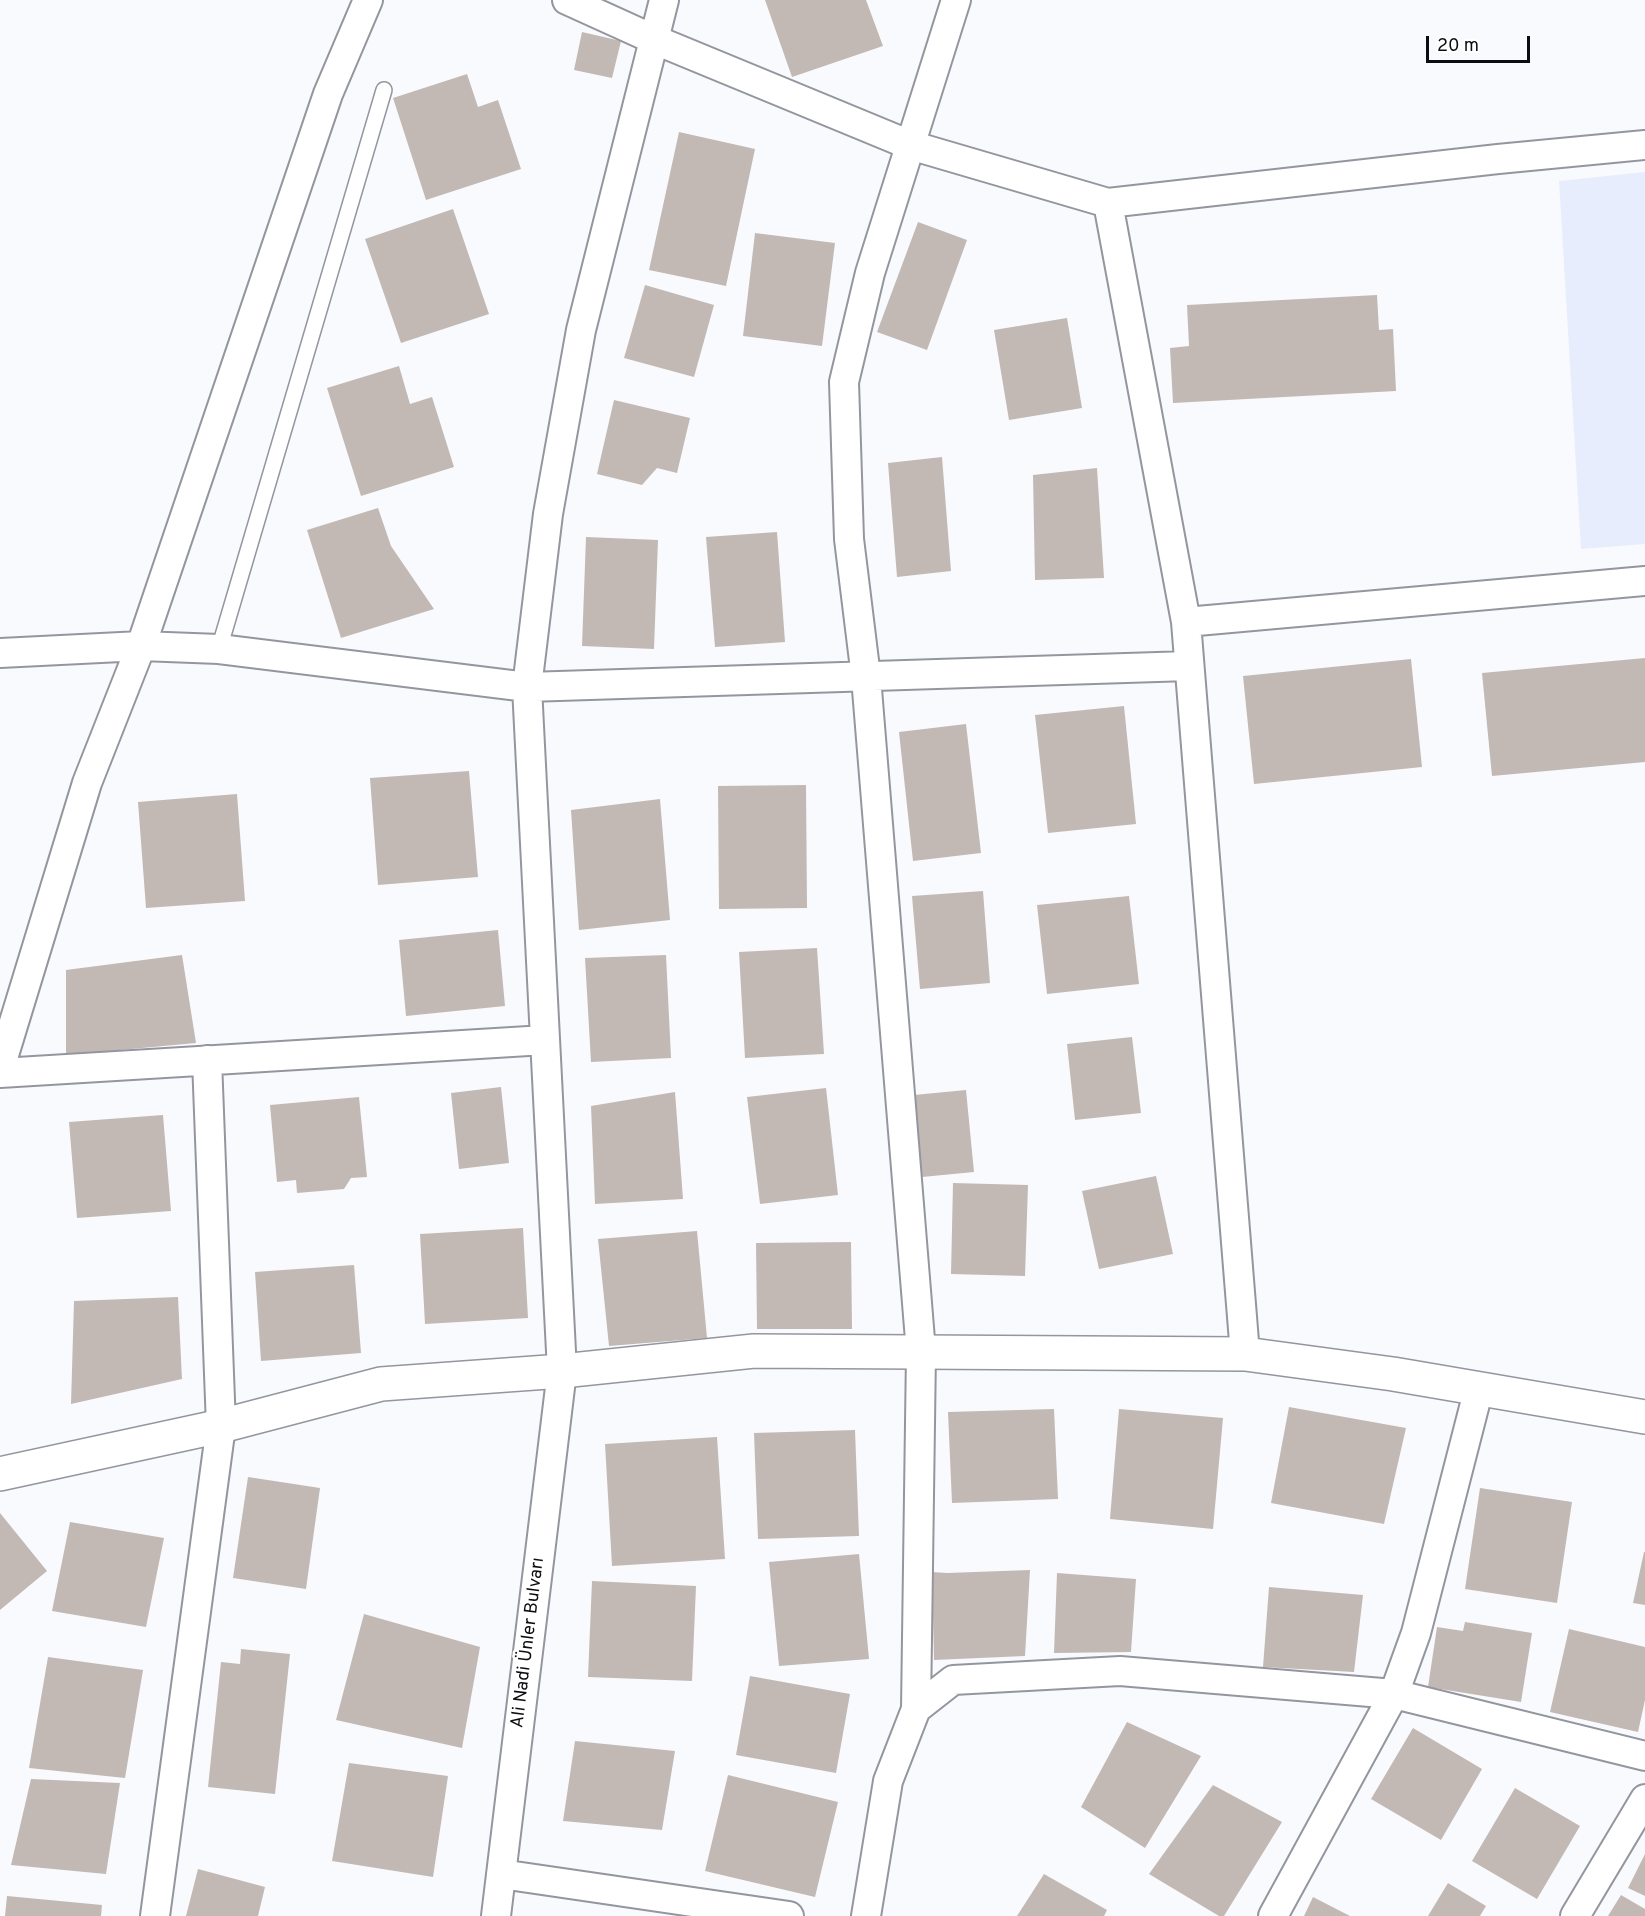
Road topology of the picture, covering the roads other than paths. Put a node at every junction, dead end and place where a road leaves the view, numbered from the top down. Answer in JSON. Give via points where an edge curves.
{"nodes":[{"id":1,"x":368,"y":0,"type":"edge"},
{"id":2,"x":567,"y":0,"type":"edge"},
{"id":3,"x":664,"y":0,"type":"edge"},
{"id":4,"x":956,"y":0,"type":"edge"},
{"id":5,"x":653,"y":39,"type":"junction"},
{"id":6,"x":384,"y":90,"type":"dead end"},
{"id":7,"x":910,"y":145,"type":"junction"},
{"id":8,"x":1645,"y":145,"type":"edge"},
{"id":9,"x":1108,"y":203,"type":"junction"},
{"id":10,"x":1645,"y":581,"type":"edge"},
{"id":11,"x":1186,"y":622,"type":"junction"},
{"id":12,"x":141,"y":646,"type":"junction"},
{"id":13,"x":219,"y":649,"type":"junction"},
{"id":14,"x":0,"y":653,"type":"edge"},
{"id":15,"x":1189,"y":666,"type":"junction"},
{"id":16,"x":866,"y":676,"type":"junction"},
{"id":17,"x":528,"y":687,"type":"junction"},
{"id":18,"x":545,"y":1040,"type":"junction"},
{"id":19,"x":207,"y":1060,"type":"junction"},
{"id":20,"x":0,"y":1070,"type":"edge"},
{"id":21,"x":921,"y":1352,"type":"junction"},
{"id":22,"x":1245,"y":1354,"type":"junction"},
{"id":23,"x":562,"y":1371,"type":"junction"},
{"id":24,"x":1479,"y":1388,"type":"junction"},
{"id":25,"x":1645,"y":1417,"type":"edge"},
{"id":26,"x":221,"y":1426,"type":"junction"},
{"id":27,"x":0,"y":1474,"type":"edge"},
{"id":28,"x":1394,"y":1694,"type":"junction"},
{"id":29,"x":916,"y":1709,"type":"junction"},
{"id":30,"x":1645,"y":1756,"type":"edge"},
{"id":31,"x":1645,"y":1799,"type":"edge"},
{"id":32,"x":501,"y":1874,"type":"junction"},
{"id":33,"x":155,"y":1916,"type":"edge"},
{"id":34,"x":495,"y":1916,"type":"edge"},
{"id":35,"x":789,"y":1916,"type":"edge"},
{"id":36,"x":866,"y":1916,"type":"edge"},
{"id":37,"x":1273,"y":1916,"type":"edge"},
{"id":38,"x":1575,"y":1916,"type":"edge"}],
"edges":[{"from":1,"to":12,"type":"street","via":[[327,94]]},
{"from":2,"to":5,"type":"street"},
{"from":3,"to":5,"type":"street","name":"Ali Nadi Ünler Bulvarı"},
{"from":4,"to":7,"type":"street"},
{"from":5,"to":7,"type":"street"},
{"from":5,"to":17,"type":"street","name":"Ali Nadi Ünler Bulvarı","via":[[581,330],[548,514]]},
{"from":6,"to":13,"type":"lane"},
{"from":7,"to":9,"type":"street"},
{"from":7,"to":16,"type":"street","via":[[870,273],[844,382],[849,539]]},
{"from":8,"to":9,"type":"street"},
{"from":9,"to":11,"type":"street"},
{"from":10,"to":11,"type":"street"},
{"from":11,"to":15,"type":"street"},
{"from":12,"to":13,"type":"street"},
{"from":12,"to":14,"type":"street"},
{"from":12,"to":20,"type":"street","via":[[87,783]]},
{"from":13,"to":17,"type":"street"},
{"from":15,"to":16,"type":"street"},
{"from":15,"to":22,"type":"street"},
{"from":16,"to":17,"type":"street"},
{"from":16,"to":21,"type":"street"},
{"from":17,"to":18,"type":"street","name":"Ali Nadi Ünler Bulvarı"},
{"from":18,"to":19,"type":"street"},
{"from":18,"to":23,"type":"street","name":"Ali Nadi Ünler Bulvarı"},
{"from":19,"to":20,"type":"street"},
{"from":19,"to":26,"type":"street"},
{"from":21,"to":22,"type":"street"},
{"from":21,"to":23,"type":"street","via":[[754,1351]]},
{"from":21,"to":29,"type":"street"},
{"from":22,"to":24,"type":"street"},
{"from":23,"to":26,"type":"street","via":[[381,1384]]},
{"from":23,"to":32,"type":"street","name":"Ali Nadi Ünler Bulvarı"},
{"from":24,"to":25,"type":"street"},
{"from":24,"to":28,"type":"street","via":[[1416,1633]]},
{"from":26,"to":27,"type":"street"},
{"from":26,"to":33,"type":"street"},
{"from":28,"to":29,"type":"street","via":[[1120,1671],[953,1680]]},
{"from":28,"to":30,"type":"street"},
{"from":28,"to":37,"type":"street"},
{"from":29,"to":36,"type":"street","via":[[888,1781]]},
{"from":31,"to":38,"type":"street"},
{"from":32,"to":34,"type":"street","name":"Ali Nadi Ünler Bulvarı"},
{"from":32,"to":35,"type":"street"}]}
